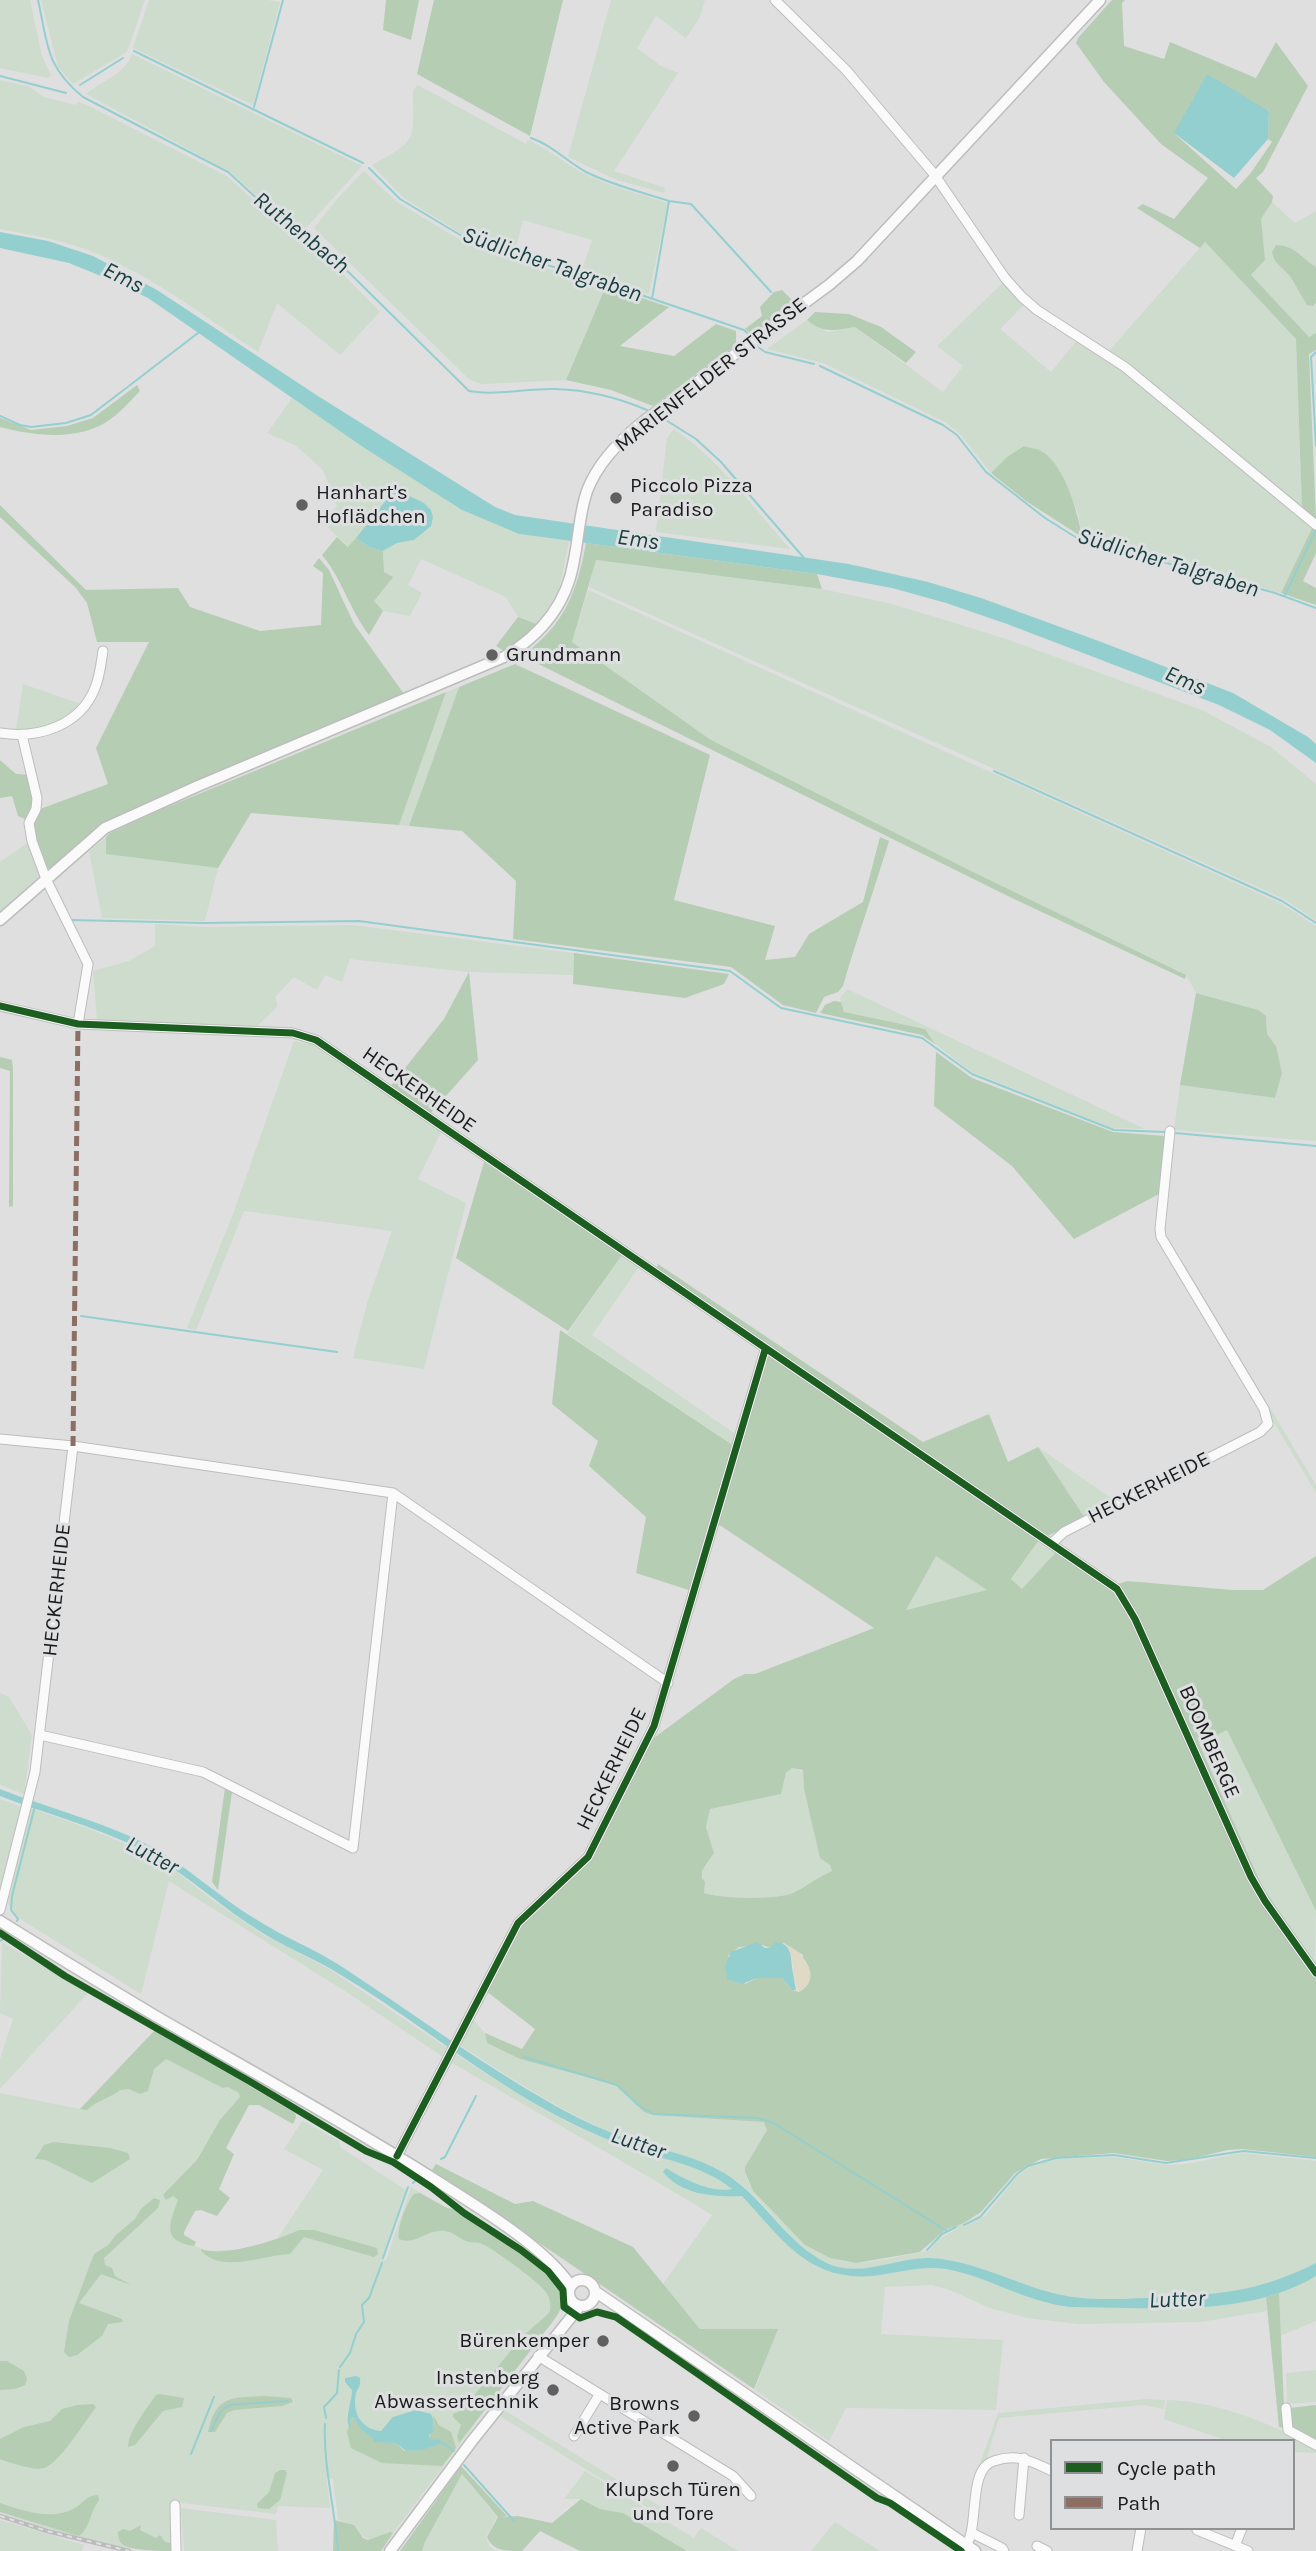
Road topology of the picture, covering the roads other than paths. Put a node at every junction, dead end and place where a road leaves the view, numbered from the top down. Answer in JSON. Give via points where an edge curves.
{"nodes":[{"id":1,"x":775,"y":0,"type":"edge"},
{"id":2,"x":1100,"y":0,"type":"edge"},
{"id":3,"x":936,"y":177,"type":"junction"},
{"id":4,"x":1316,"y":525,"type":"edge"},
{"id":5,"x":103,"y":651,"type":"dead end"},
{"id":6,"x":0,"y":733,"type":"edge"},
{"id":7,"x":22,"y":735,"type":"junction"},
{"id":8,"x":46,"y":879,"type":"junction"},
{"id":9,"x":0,"y":920,"type":"edge"},
{"id":10,"x":0,"y":1006,"type":"edge"},
{"id":11,"x":78,"y":1024,"type":"junction"},
{"id":12,"x":1170,"y":1131,"type":"dead end"},
{"id":13,"x":765,"y":1350,"type":"junction"},
{"id":14,"x":0,"y":1439,"type":"edge"},
{"id":15,"x":73,"y":1446,"type":"junction"},
{"id":16,"x":393,"y":1493,"type":"junction"},
{"id":17,"x":1052,"y":1543,"type":"junction"},
{"id":18,"x":668,"y":1683,"type":"junction"},
{"id":19,"x":40,"y":1735,"type":"junction"},
{"id":20,"x":0,"y":1910,"type":"edge"},
{"id":21,"x":0,"y":1921,"type":"edge"},
{"id":22,"x":1316,"y":1973,"type":"edge"},
{"id":23,"x":397,"y":2156,"type":"junction"},
{"id":24,"x":575,"y":2283,"type":"junction"},
{"id":25,"x":594,"y":2297,"type":"junction"},
{"id":26,"x":576,"y":2304,"type":"junction"},
{"id":27,"x":538,"y":2356,"type":"junction"},
{"id":28,"x":599,"y":2395,"type":"junction"},
{"id":29,"x":1286,"y":2408,"type":"dead end"},
{"id":30,"x":574,"y":2436,"type":"dead end"},
{"id":31,"x":1316,"y":2445,"type":"edge"},
{"id":32,"x":1024,"y":2458,"type":"junction"},
{"id":33,"x":1050,"y":2470,"type":"edge"},
{"id":34,"x":751,"y":2496,"type":"dead end"},
{"id":35,"x":176,"y":2505,"type":"dead end"},
{"id":36,"x":1019,"y":2515,"type":"dead end"},
{"id":37,"x":1141,"y":2530,"type":"edge"},
{"id":38,"x":1197,"y":2530,"type":"dead end"},
{"id":39,"x":1241,"y":2530,"type":"edge"},
{"id":40,"x":972,"y":2533,"type":"junction"},
{"id":41,"x":1037,"y":2546,"type":"dead end"},
{"id":42,"x":1235,"y":2546,"type":"junction"},
{"id":43,"x":970,"y":2549,"type":"edge"},
{"id":44,"x":176,"y":2551,"type":"edge"},
{"id":45,"x":390,"y":2551,"type":"edge"},
{"id":46,"x":1004,"y":2551,"type":"edge"},
{"id":47,"x":1047,"y":2551,"type":"edge"},
{"id":48,"x":1137,"y":2551,"type":"edge"},
{"id":49,"x":1248,"y":2551,"type":"edge"}],
"edges":[{"from":1,"to":3,"type":"street","via":[[846,70]]},
{"from":2,"to":3,"type":"main road","name":"MARIENFELDER STRASSE"},
{"from":3,"to":4,"type":"street","via":[[1022,297],[1125,367]]},
{"from":3,"to":8,"type":"main road","name":"MARIENFELDER STRASSE","via":[[842,275],[627,434],[603,461],[590,484],[565,593],[533,637],[504,657],[105,828]]},
{"from":5,"to":7,"type":"street","via":[[94,690],[80,710],[61,726]]},
{"from":6,"to":7,"type":"street"},
{"from":7,"to":8,"type":"street","via":[[37,798],[30,834]]},
{"from":8,"to":9,"type":"main road"},
{"from":8,"to":11,"type":"street","via":[[88,964]]},
{"from":10,"to":11,"type":"street","name":"HECKERHEIDE"},
{"from":11,"to":13,"type":"street","name":"HECKERHEIDE","via":[[293,1033],[316,1040]]},
{"from":12,"to":17,"type":"street","name":"HECKERHEIDE","via":[[1161,1237],[1264,1409],[1268,1424],[1063,1532]]},
{"from":13,"to":17,"type":"street","name":"HECKERHEIDE"},
{"from":13,"to":18,"type":"street","name":"HECKERHEIDE"},
{"from":14,"to":15,"type":"street"},
{"from":15,"to":16,"type":"street"},
{"from":15,"to":19,"type":"street","name":"HECKERHEIDE"},
{"from":16,"to":18,"type":"street"},
{"from":16,"to":19,"type":"street","via":[[354,1848],[203,1772]]},
{"from":17,"to":22,"type":"street","name":"BOOMBERGE","via":[[1121,1594],[1251,1877]]},
{"from":18,"to":23,"type":"street","name":"HECKERHEIDE","via":[[654,1726],[588,1857],[518,1923]]},
{"from":19,"to":20,"type":"street","name":"HECKERHEIDE","via":[[31,1793]]},
{"from":21,"to":23,"type":"main road"},
{"from":23,"to":24,"type":"main road","via":[[517,2234]]},
{"from":24,"to":25,"type":"main road","via":[[590,2282]]},
{"from":24,"to":26,"type":"main road","via":[[569,2291]]},
{"from":25,"to":26,"type":"main road"},
{"from":25,"to":43,"type":"main road","via":[[626,2313]]},
{"from":26,"to":27,"type":"main road"},
{"from":27,"to":28,"type":"street"},
{"from":27,"to":45,"type":"main road"},
{"from":28,"to":30,"type":"street"},
{"from":28,"to":34,"type":"street","via":[[729,2474]]},
{"from":29,"to":31,"type":"street","via":[[1288,2430]]},
{"from":32,"to":33,"type":"street"},
{"from":32,"to":36,"type":"street"},
{"from":32,"to":40,"type":"street","via":[[1009,2456],[982,2468]]},
{"from":35,"to":44,"type":"street"},
{"from":37,"to":48,"type":"street"},
{"from":38,"to":42,"type":"street"},
{"from":39,"to":42,"type":"street"},
{"from":40,"to":43,"type":"street"},
{"from":40,"to":46,"type":"street"},
{"from":41,"to":47,"type":"street"},
{"from":42,"to":49,"type":"street"}]}
